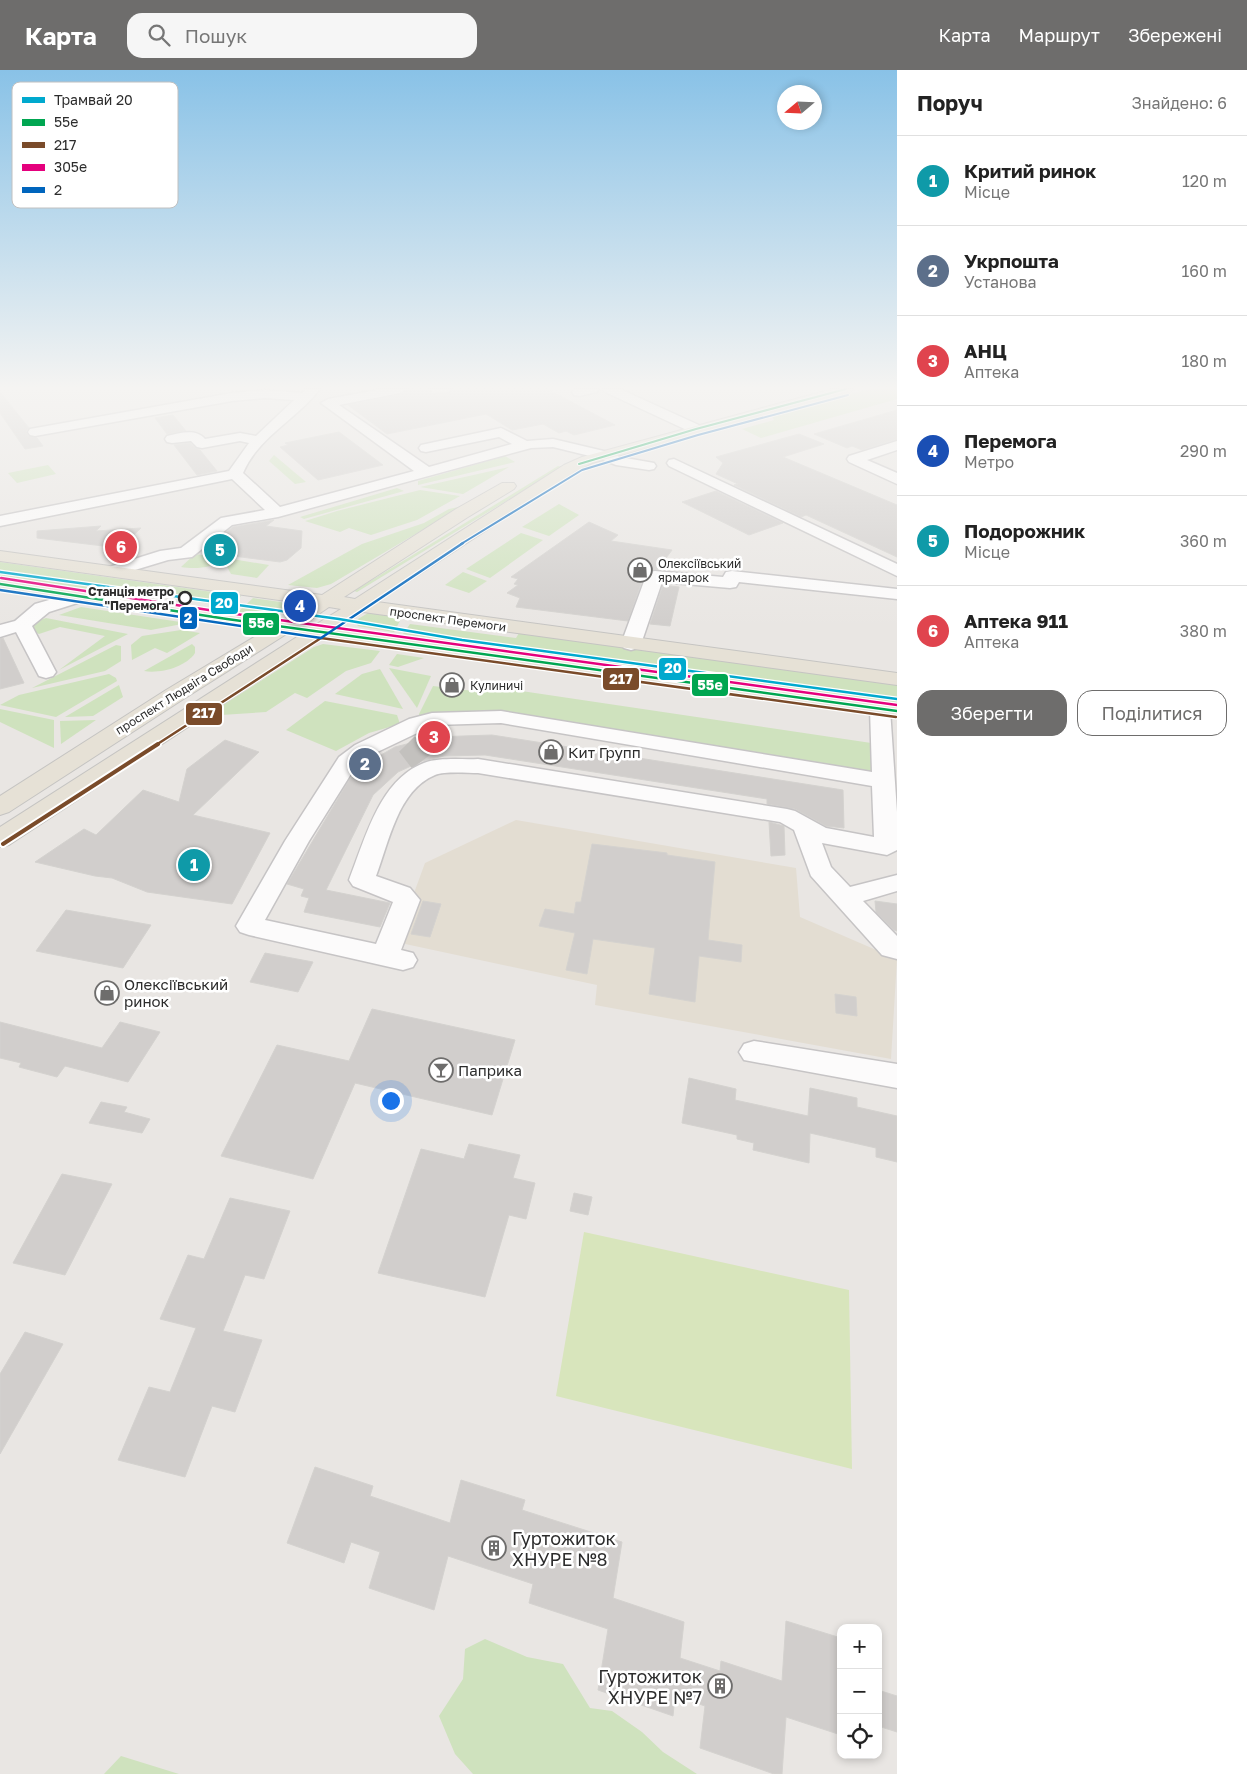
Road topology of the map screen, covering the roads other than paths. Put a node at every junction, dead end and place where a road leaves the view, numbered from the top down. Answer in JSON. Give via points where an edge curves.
{"nodes":[{"id":1,"x":236,"y":469,"type":"edge"},
{"id":2,"x":421,"y":469,"type":"edge"},
{"id":3,"x":438,"y":469,"type":"edge"},
{"id":4,"x":560,"y":469,"type":"edge"},
{"id":5,"x":685,"y":469,"type":"edge"},
{"id":6,"x":873,"y":469,"type":"edge"},
{"id":7,"x":426,"y":472,"type":"junction"},
{"id":8,"x":235,"y":474,"type":"junction"},
{"id":9,"x":522,"y":478,"type":"dead end"},
{"id":10,"x":897,"y":479,"type":"edge"},
{"id":11,"x":276,"y":512,"type":"junction"},
{"id":12,"x":0,"y":521,"type":"edge"},
{"id":13,"x":0,"y":556,"type":"edge"},
{"id":14,"x":115,"y":571,"type":"junction"},
{"id":15,"x":897,"y":571,"type":"edge"},
{"id":16,"x":405,"y":575,"type":"junction"},
{"id":17,"x":0,"y":584,"type":"edge"},
{"id":18,"x":897,"y":594,"type":"edge"},
{"id":19,"x":84,"y":595,"type":"junction"},
{"id":20,"x":324,"y":601,"type":"junction"},
{"id":21,"x":358,"y":606,"type":"junction"},
{"id":22,"x":22,"y":625,"type":"junction"},
{"id":23,"x":285,"y":627,"type":"junction"},
{"id":24,"x":0,"y":631,"type":"edge"},
{"id":25,"x":320,"y":632,"type":"junction"},
{"id":26,"x":605,"y":640,"type":"junction"},
{"id":27,"x":631,"y":644,"type":"junction"},
{"id":28,"x":46,"y":672,"type":"dead end"},
{"id":29,"x":897,"y":679,"type":"edge"},
{"id":30,"x":194,"y":682,"type":"junction"},
{"id":31,"x":888,"y":710,"type":"edge"},
{"id":32,"x":882,"y":782,"type":"junction"},
{"id":33,"x":0,"y":807,"type":"edge"},
{"id":34,"x":804,"y":826,"type":"junction"},
{"id":35,"x":0,"y":839,"type":"edge"},
{"id":36,"x":892,"y":848,"type":"edge"},
{"id":37,"x":897,"y":882,"type":"edge"},
{"id":38,"x":846,"y":897,"type":"junction"},
{"id":39,"x":897,"y":949,"type":"edge"},
{"id":40,"x":754,"y":1052,"type":"dead end"},
{"id":41,"x":897,"y":1076,"type":"edge"}],
"edges":[{"from":1,"to":8,"type":"street"},
{"from":2,"to":7,"type":"street"},
{"from":3,"to":7,"type":"street"},
{"from":4,"to":16,"type":"main road","name":"проспект Людвіга Свободи"},
{"from":5,"to":15,"type":"street"},
{"from":6,"to":10,"type":"street"},
{"from":7,"to":11,"type":"street"},
{"from":8,"to":11,"type":"street","via":[[247,495]]},
{"from":8,"to":12,"type":"street"},
{"from":9,"to":20,"type":"main road","name":"проспект Людвіга Свободи"},
{"from":11,"to":14,"type":"street","via":[[227,521],[186,552]]},
{"from":13,"to":14,"type":"main road","name":"проспект Перемоги"},
{"from":14,"to":20,"type":"main road","name":"проспект Перемоги"},
{"from":16,"to":21,"type":"main road","name":"проспект Людвіга Свободи"},
{"from":16,"to":26,"type":"main road","via":[[398,593],[401,598],[415,604],[536,622]]},
{"from":17,"to":19,"type":"main road","name":"проспект Перемоги"},
{"from":18,"to":27,"type":"street","via":[[732,576],[730,584],[654,576]]},
{"from":19,"to":22,"type":"street","via":[[42,608]]},
{"from":19,"to":23,"type":"main road","name":"проспект Перемоги"},
{"from":19,"to":30,"type":"main road","via":[[92,602],[229,626],[237,638],[236,645]]},
{"from":20,"to":21,"type":"main road","name":"проспект Перемоги"},
{"from":20,"to":23,"type":"main road","name":"проспект Людвіга Свободи"},
{"from":21,"to":25,"type":"main road","name":"проспект Людвіга Свободи"},
{"from":21,"to":26,"type":"main road","name":"проспект Перемоги"},
{"from":22,"to":24,"type":"street"},
{"from":22,"to":28,"type":"street"},
{"from":23,"to":25,"type":"main road","name":"проспект Перемоги"},
{"from":23,"to":30,"type":"main road","name":"проспект Людвіга Свободи"},
{"from":25,"to":31,"type":"main road","name":"проспект Перемоги"},
{"from":25,"to":35,"type":"main road","name":"проспект Людвіга Свободи"},
{"from":26,"to":27,"type":"main road","name":"проспект Перемоги"},
{"from":27,"to":29,"type":"main road","name":"проспект Перемоги"},
{"from":30,"to":33,"type":"main road","name":"проспект Людвіга Свободи"},
{"from":31,"to":32,"type":"street"},
{"from":32,"to":34,"type":"street","via":[[501,717],[432,719],[405,737],[363,750],[347,762],[249,926],[394,958],[407,900],[402,894],[362,880],[390,807],[427,765],[478,766],[787,816]]},
{"from":32,"to":36,"type":"street"},
{"from":34,"to":36,"type":"street","via":[[819,835]]},
{"from":34,"to":38,"type":"street","via":[[820,870]]},
{"from":37,"to":38,"type":"street"},
{"from":38,"to":39,"type":"street","via":[[892,948]]},
{"from":40,"to":41,"type":"street"}]}
